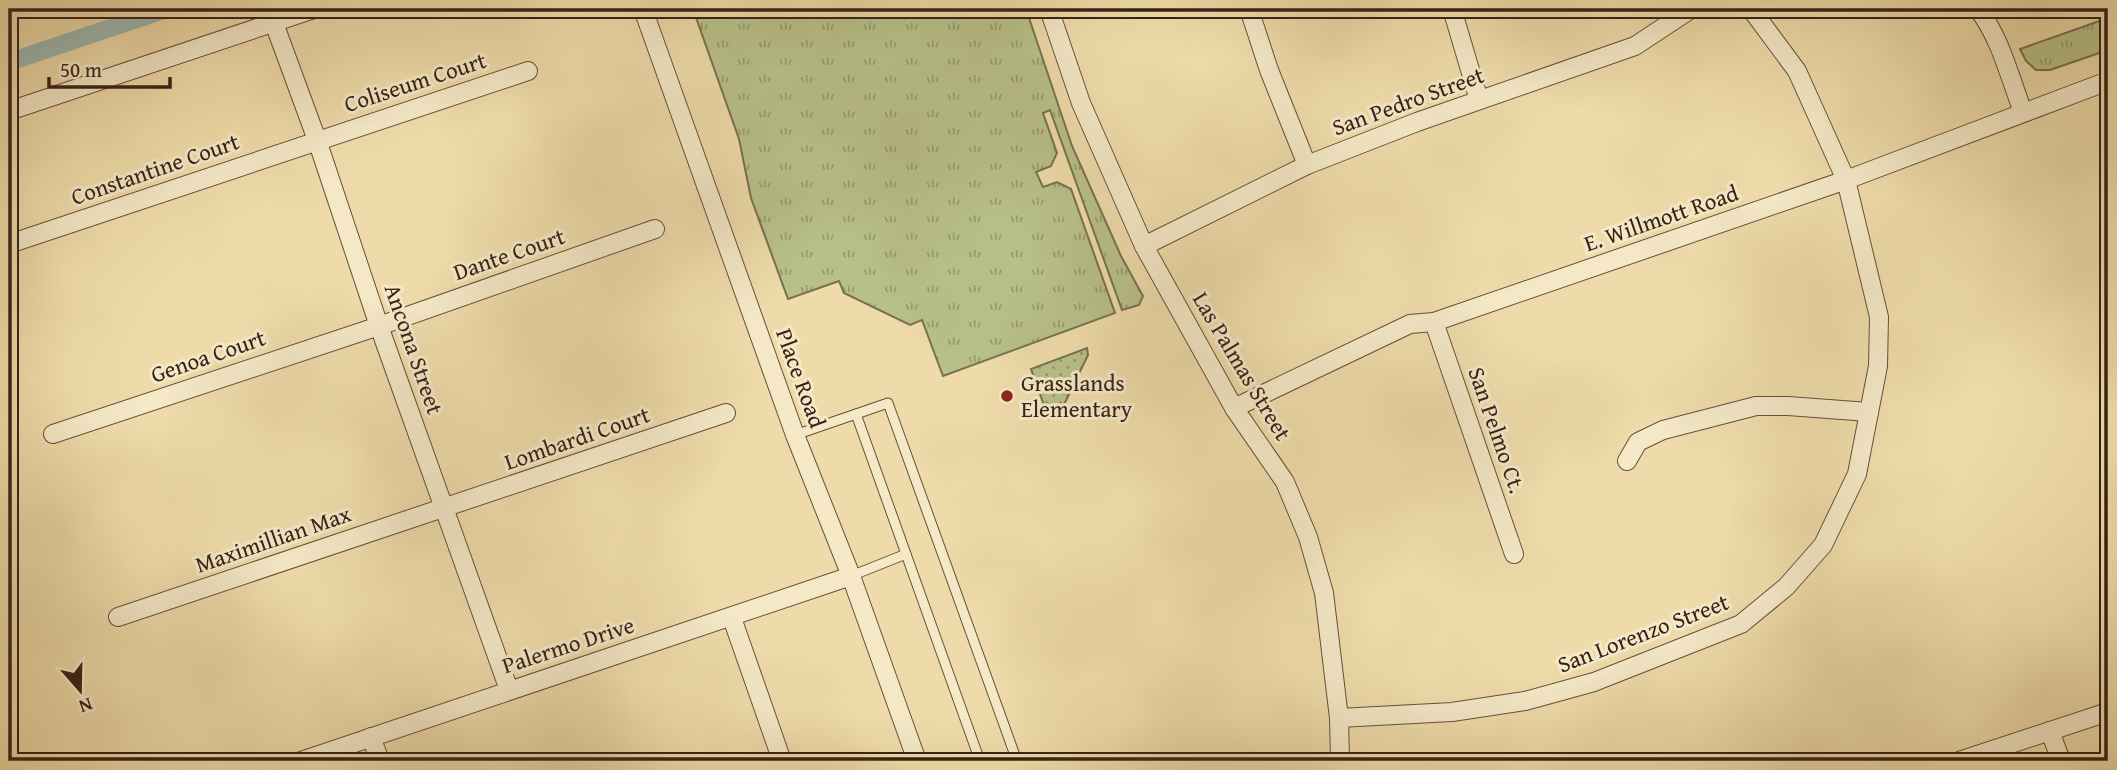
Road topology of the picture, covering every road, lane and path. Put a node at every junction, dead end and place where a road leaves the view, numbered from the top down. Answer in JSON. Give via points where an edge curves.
{"nodes":[{"id":1,"x":314,"y":9,"type":"edge"},
{"id":2,"x":643,"y":9,"type":"edge"},
{"id":3,"x":1049,"y":9,"type":"edge"},
{"id":4,"x":1249,"y":9,"type":"edge"},
{"id":5,"x":1452,"y":9,"type":"edge"},
{"id":6,"x":1691,"y":9,"type":"edge"},
{"id":7,"x":1751,"y":9,"type":"edge"},
{"id":8,"x":1978,"y":9,"type":"edge"},
{"id":9,"x":274,"y":23,"type":"junction"},
{"id":10,"x":528,"y":71,"type":"dead end"},
{"id":11,"x":2108,"y":81,"type":"edge"},
{"id":12,"x":1479,"y":100,"type":"junction"},
{"id":13,"x":9,"y":111,"type":"edge"},
{"id":14,"x":2022,"y":112,"type":"junction"},
{"id":15,"x":317,"y":140,"type":"junction"},
{"id":16,"x":1307,"y":165,"type":"junction"},
{"id":17,"x":1846,"y":180,"type":"junction"},
{"id":18,"x":655,"y":229,"type":"dead end"},
{"id":19,"x":9,"y":244,"type":"edge"},
{"id":20,"x":1144,"y":246,"type":"junction"},
{"id":21,"x":1434,"y":322,"type":"junction"},
{"id":22,"x":379,"y":326,"type":"junction"},
{"id":23,"x":1234,"y":408,"type":"junction"},
{"id":24,"x":1868,"y":412,"type":"junction"},
{"id":25,"x":726,"y":413,"type":"dead end"},
{"id":26,"x":856,"y":414,"type":"junction"},
{"id":27,"x":53,"y":434,"type":"dead end"},
{"id":28,"x":795,"y":435,"type":"junction"},
{"id":29,"x":1627,"y":460,"type":"dead end"},
{"id":30,"x":445,"y":509,"type":"junction"},
{"id":31,"x":906,"y":554,"type":"junction"},
{"id":32,"x":1514,"y":554,"type":"dead end"},
{"id":33,"x":850,"y":576,"type":"junction"},
{"id":34,"x":118,"y":617,"type":"dead end"},
{"id":35,"x":732,"y":618,"type":"junction"},
{"id":36,"x":509,"y":690,"type":"junction"},
{"id":37,"x":2108,"y":712,"type":"edge"},
{"id":38,"x":1339,"y":718,"type":"junction"},
{"id":39,"x":2050,"y":731,"type":"junction"},
{"id":40,"x":371,"y":737,"type":"junction"},
{"id":41,"x":301,"y":761,"type":"edge"},
{"id":42,"x":380,"y":761,"type":"edge"},
{"id":43,"x":782,"y":761,"type":"edge"},
{"id":44,"x":917,"y":761,"type":"edge"},
{"id":45,"x":980,"y":761,"type":"edge"},
{"id":46,"x":1017,"y":761,"type":"edge"},
{"id":47,"x":1340,"y":761,"type":"edge"},
{"id":48,"x":1959,"y":761,"type":"edge"},
{"id":49,"x":2061,"y":761,"type":"edge"}],
"edges":[{"from":1,"to":9,"type":"street"},
{"from":2,"to":28,"type":"street","name":"Place Road"},
{"from":3,"to":20,"type":"street","name":"Las Palmas Street","via":[[1081,103]]},
{"from":4,"to":16,"type":"street"},
{"from":5,"to":12,"type":"street"},
{"from":6,"to":12,"type":"street","name":"San Pedro Street","via":[[1635,46]]},
{"from":7,"to":17,"type":"street","name":"San Lorenzo Street","via":[[1797,71]]},
{"from":8,"to":14,"type":"street"},
{"from":9,"to":13,"type":"street"},
{"from":9,"to":15,"type":"street","name":"Ancona Street"},
{"from":10,"to":15,"type":"street","name":"Coliseum Court"},
{"from":11,"to":14,"type":"street","name":"E. Willmott Road"},
{"from":12,"to":16,"type":"street","name":"San Pedro Street"},
{"from":14,"to":17,"type":"street","name":"E. Willmott Road"},
{"from":15,"to":19,"type":"street","name":"Constantine Court"},
{"from":15,"to":22,"type":"street","name":"Ancona Street"},
{"from":16,"to":20,"type":"street","name":"San Pedro Street"},
{"from":17,"to":21,"type":"street","name":"E. Willmott Road"},
{"from":17,"to":24,"type":"street","name":"San Lorenzo Street","via":[[1879,317],[1878,366]]},
{"from":18,"to":22,"type":"street","name":"Dante Court"},
{"from":20,"to":23,"type":"street","name":"Las Palmas Street"},
{"from":21,"to":23,"type":"street","name":"E. Willmott Road","via":[[1410,324]]},
{"from":21,"to":32,"type":"street","name":"San Pelmo Ct."},
{"from":22,"to":27,"type":"street","name":"Genoa Court"},
{"from":22,"to":30,"type":"street","name":"Ancona Street"},
{"from":23,"to":38,"type":"street","name":"Las Palmas Street","via":[[1285,482],[1308,537],[1324,593]]},
{"from":24,"to":29,"type":"street","via":[[1756,406],[1663,430],[1638,442]]},
{"from":24,"to":38,"type":"street","name":"San Lorenzo Street","via":[[1857,474],[1823,545],[1786,587],[1741,624],[1594,682],[1525,701],[1452,712]]},
{"from":25,"to":30,"type":"street","name":"Lombardi Court"},
{"from":26,"to":28,"type":"lane"},
{"from":26,"to":31,"type":"lane"},
{"from":26,"to":46,"type":"lane","via":[[888,403]]},
{"from":28,"to":33,"type":"street","name":"Place Road"},
{"from":30,"to":34,"type":"street","name":"Maximillian Max"},
{"from":30,"to":36,"type":"street","name":"Ancona Street"},
{"from":31,"to":33,"type":"lane"},
{"from":31,"to":45,"type":"lane"},
{"from":33,"to":35,"type":"street","name":"Palermo Drive"},
{"from":33,"to":44,"type":"street","name":"Place Road"},
{"from":35,"to":36,"type":"street","name":"Palermo Drive"},
{"from":35,"to":43,"type":"street"},
{"from":36,"to":40,"type":"street","name":"Palermo Drive"},
{"from":37,"to":39,"type":"street"},
{"from":38,"to":47,"type":"street","name":"Las Palmas Street"},
{"from":39,"to":48,"type":"street"},
{"from":39,"to":49,"type":"street"},
{"from":40,"to":41,"type":"street","name":"Palermo Drive"},
{"from":40,"to":42,"type":"street"}]}
